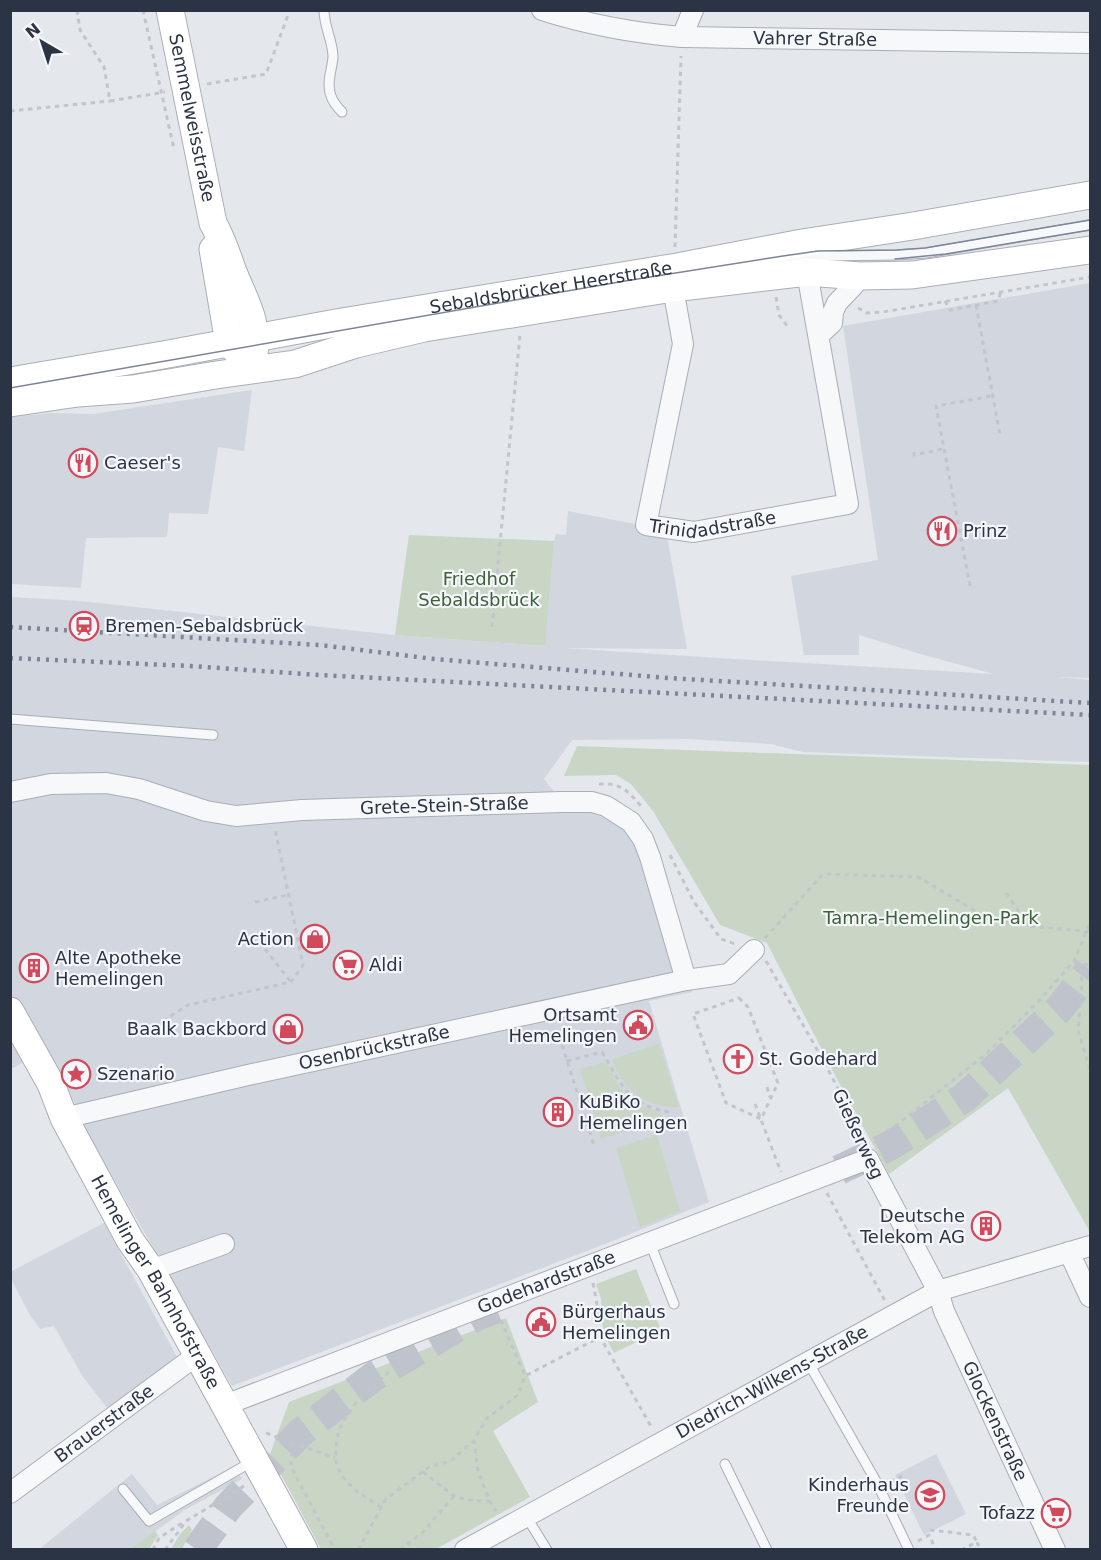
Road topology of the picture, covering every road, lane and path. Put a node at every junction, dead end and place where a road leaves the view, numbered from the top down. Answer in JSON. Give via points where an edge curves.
{"nodes":[{"id":1,"x":77,"y":10,"type":"edge"},
{"id":2,"x":170,"y":10,"type":"edge"},
{"id":3,"x":290,"y":10,"type":"edge"},
{"id":4,"x":324,"y":10,"type":"edge"},
{"id":5,"x":542,"y":10,"type":"edge"},
{"id":6,"x":693,"y":10,"type":"edge"},
{"id":7,"x":682,"y":37,"type":"junction"},
{"id":8,"x":1090,"y":43,"type":"edge"},
{"id":9,"x":185,"y":89,"type":"junction"},
{"id":10,"x":110,"y":101,"type":"junction"},
{"id":11,"x":10,"y":111,"type":"edge"},
{"id":12,"x":342,"y":112,"type":"dead end"},
{"id":13,"x":1090,"y":195,"type":"edge"},
{"id":14,"x":213,"y":223,"type":"junction"},
{"id":15,"x":1090,"y":225,"type":"edge"},
{"id":16,"x":1090,"y":250,"type":"edge"},
{"id":17,"x":804,"y":258,"type":"junction"},
{"id":18,"x":756,"y":265,"type":"dead end"},
{"id":19,"x":854,"y":265,"type":"junction"},
{"id":20,"x":682,"y":276,"type":"junction"},
{"id":21,"x":1001,"y":291,"type":"dead end"},
{"id":22,"x":580,"y":293,"type":"dead end"},
{"id":23,"x":775,"y":294,"type":"dead end"},
{"id":24,"x":569,"y":295,"type":"dead end"},
{"id":25,"x":945,"y":301,"type":"dead end"},
{"id":26,"x":976,"y":305,"type":"junction"},
{"id":27,"x":249,"y":308,"type":"junction"},
{"id":28,"x":522,"y":312,"type":"junction"},
{"id":29,"x":336,"y":323,"type":"junction"},
{"id":30,"x":396,"y":325,"type":"dead end"},
{"id":31,"x":788,"y":327,"type":"dead end"},
{"id":32,"x":819,"y":335,"type":"junction"},
{"id":33,"x":246,"y":351,"type":"junction"},
{"id":34,"x":10,"y":381,"type":"edge"},
{"id":35,"x":992,"y":396,"type":"junction"},
{"id":36,"x":10,"y":403,"type":"edge"},
{"id":37,"x":1000,"y":435,"type":"dead end"},
{"id":38,"x":944,"y":449,"type":"junction"},
{"id":39,"x":914,"y":452,"type":"dead end"},
{"id":40,"x":970,"y":586,"type":"dead end"},
{"id":41,"x":492,"y":627,"type":"dead end"},
{"id":42,"x":10,"y":719,"type":"edge"},
{"id":43,"x":213,"y":735,"type":"dead end"},
{"id":44,"x":10,"y":792,"type":"edge"},
{"id":45,"x":271,"y":813,"type":"junction"},
{"id":46,"x":1006,"y":893,"type":"dead end"},
{"id":47,"x":288,"y":895,"type":"junction"},
{"id":48,"x":255,"y":902,"type":"dead end"},
{"id":49,"x":1090,"y":923,"type":"edge"},
{"id":50,"x":1030,"y":926,"type":"junction"},
{"id":51,"x":1088,"y":932,"type":"edge"},
{"id":52,"x":265,"y":949,"type":"dead end"},
{"id":53,"x":754,"y":950,"type":"junction"},
{"id":54,"x":1074,"y":961,"type":"junction"},
{"id":55,"x":1090,"y":966,"type":"edge"},
{"id":56,"x":1090,"y":975,"type":"edge"},
{"id":57,"x":686,"y":980,"type":"junction"},
{"id":58,"x":291,"y":982,"type":"junction"},
{"id":59,"x":10,"y":1011,"type":"edge"},
{"id":60,"x":163,"y":1021,"type":"dead end"},
{"id":61,"x":562,"y":1045,"type":"dead end"},
{"id":62,"x":567,"y":1061,"type":"junction"},
{"id":63,"x":1090,"y":1070,"type":"edge"},
{"id":64,"x":767,"y":1087,"type":"dead end"},
{"id":65,"x":771,"y":1098,"type":"junction"},
{"id":66,"x":755,"y":1104,"type":"dead end"},
{"id":67,"x":64,"y":1118,"type":"junction"},
{"id":68,"x":761,"y":1119,"type":"junction"},
{"id":69,"x":672,"y":1123,"type":"dead end"},
{"id":70,"x":595,"y":1148,"type":"dead end"},
{"id":71,"x":868,"y":1159,"type":"junction"},
{"id":72,"x":819,"y":1178,"type":"junction"},
{"id":73,"x":788,"y":1190,"type":"junction"},
{"id":74,"x":650,"y":1243,"type":"junction"},
{"id":75,"x":224,"y":1244,"type":"dead end"},
{"id":76,"x":1090,"y":1246,"type":"edge"},
{"id":77,"x":1069,"y":1252,"type":"junction"},
{"id":78,"x":589,"y":1266,"type":"junction"},
{"id":79,"x":151,"y":1270,"type":"junction"},
{"id":80,"x":938,"y":1291,"type":"junction"},
{"id":81,"x":1090,"y":1297,"type":"edge"},
{"id":82,"x":495,"y":1302,"type":"junction"},
{"id":83,"x":674,"y":1304,"type":"dead end"},
{"id":84,"x":893,"y":1316,"type":"junction"},
{"id":85,"x":600,"y":1337,"type":"junction"},
{"id":86,"x":197,"y":1355,"type":"junction"},
{"id":87,"x":808,"y":1362,"type":"junction"},
{"id":88,"x":389,"y":1372,"type":"dead end"},
{"id":89,"x":525,"y":1376,"type":"junction"},
{"id":90,"x":225,"y":1405,"type":"junction"},
{"id":91,"x":474,"y":1440,"type":"junction"},
{"id":92,"x":292,"y":1443,"type":"junction"},
{"id":93,"x":660,"y":1443,"type":"junction"},
{"id":94,"x":253,"y":1457,"type":"junction"},
{"id":95,"x":335,"y":1458,"type":"junction"},
{"id":96,"x":725,"y":1464,"type":"dead end"},
{"id":97,"x":423,"y":1472,"type":"junction"},
{"id":98,"x":123,"y":1489,"type":"dead end"},
{"id":99,"x":10,"y":1493,"type":"edge"},
{"id":100,"x":454,"y":1496,"type":"junction"},
{"id":101,"x":490,"y":1502,"type":"junction"},
{"id":102,"x":381,"y":1507,"type":"junction"},
{"id":103,"x":526,"y":1516,"type":"junction"},
{"id":104,"x":186,"y":1521,"type":"junction"},
{"id":105,"x":506,"y":1527,"type":"junction"},
{"id":106,"x":930,"y":1530,"type":"dead end"},
{"id":107,"x":976,"y":1542,"type":"junction"},
{"id":108,"x":153,"y":1550,"type":"edge"},
{"id":109,"x":165,"y":1550,"type":"edge"},
{"id":110,"x":304,"y":1550,"type":"edge"},
{"id":111,"x":335,"y":1550,"type":"edge"},
{"id":112,"x":358,"y":1550,"type":"edge"},
{"id":113,"x":400,"y":1550,"type":"edge"},
{"id":114,"x":465,"y":1550,"type":"edge"},
{"id":115,"x":547,"y":1550,"type":"edge"},
{"id":116,"x":767,"y":1550,"type":"edge"},
{"id":117,"x":909,"y":1550,"type":"edge"},
{"id":118,"x":961,"y":1550,"type":"edge"},
{"id":119,"x":980,"y":1550,"type":"edge"},
{"id":120,"x":1055,"y":1550,"type":"edge"}],
"edges":[{"from":1,"to":10,"type":"path","via":[[80,30],[104,67]]},
{"from":2,"to":9,"type":"main road","name":"Semmelweisstraße"},
{"from":3,"to":9,"type":"path","via":[[266,74]]},
{"from":4,"to":12,"type":"lane","via":[[333,57],[331,96]]},
{"from":5,"to":7,"type":"street","name":"Vahrer Straße","via":[[593,25]]},
{"from":6,"to":7,"type":"street"},
{"from":7,"to":8,"type":"street","name":"Vahrer Straße"},
{"from":7,"to":20,"type":"path","via":[[674,243]]},
{"from":9,"to":10,"type":"path"},
{"from":9,"to":14,"type":"main road","name":"Semmelweisstraße"},
{"from":10,"to":11,"type":"path"},
{"from":13,"to":17,"type":"main road","name":"Sebaldsbrücker Heerstraße","via":[[913,226]]},
{"from":14,"to":27,"type":"main road","name":"Semmelweisstraße"},
{"from":14,"to":33,"type":"main road","name":"Semmelweisstraße","via":[[212,240]]},
{"from":15,"to":19,"type":"lane"},
{"from":16,"to":19,"type":"main road","name":"Sebaldsbrücker Heerstraße","via":[[912,275]]},
{"from":17,"to":18,"type":"lane"},
{"from":17,"to":19,"type":"main road","name":"Sebaldsbrücker Heerstraße"},
{"from":17,"to":20,"type":"main road","name":"Sebaldsbrücker Heerstraße"},
{"from":17,"to":32,"type":"street","name":"Trinidadstraße"},
{"from":19,"to":32,"type":"street","via":[[854,285],[837,303],[832,323]]},
{"from":20,"to":22,"type":"lane"},
{"from":20,"to":28,"type":"main road","name":"Sebaldsbrücker Heerstraße"},
{"from":20,"to":29,"type":"main road","name":"Sebaldsbrücker Heerstraße"},
{"from":20,"to":32,"type":"street","name":"Trinidadstraße","via":[[683,344],[646,525],[694,532],[848,504]]},
{"from":21,"to":26,"type":"path","via":[[998,301]]},
{"from":23,"to":31,"type":"path","via":[[779,315]]},
{"from":24,"to":30,"type":"lane"},
{"from":25,"to":26,"type":"path","via":[[950,310]]},
{"from":26,"to":35,"type":"path"},
{"from":27,"to":29,"type":"main road","via":[[270,314],[320,314]]},
{"from":27,"to":33,"type":"main road","name":"Semmelweisstraße"},
{"from":28,"to":33,"type":"main road","name":"Sebaldsbrücker Heerstraße","via":[[424,328],[295,364]]},
{"from":28,"to":41,"type":"path"},
{"from":29,"to":33,"type":"main road","name":"Sebaldsbrücker Heerstraße"},
{"from":33,"to":34,"type":"main road","name":"Sebaldsbrücker Heerstraße"},
{"from":33,"to":36,"type":"main road","name":"Sebaldsbrücker Heerstraße","via":[[216,375]]},
{"from":35,"to":37,"type":"path"},
{"from":35,"to":38,"type":"path","via":[[936,406]]},
{"from":38,"to":39,"type":"path"},
{"from":38,"to":40,"type":"path"},
{"from":42,"to":43,"type":"lane"},
{"from":44,"to":45,"type":"street","name":"Grete-Stein-Straße","via":[[51,784],[105,783],[139,789],[206,811],[236,816]]},
{"from":45,"to":47,"type":"path"},
{"from":45,"to":57,"type":"street","name":"Grete-Stein-Straße","via":[[561,802],[606,806],[631,822],[643,840]]},
{"from":46,"to":50,"type":"path"},
{"from":47,"to":48,"type":"path"},
{"from":47,"to":58,"type":"path","via":[[303,965]]},
{"from":49,"to":51,"type":"path"},
{"from":50,"to":51,"type":"path"},
{"from":50,"to":53,"type":"path","via":[[989,919],[918,877],[823,874]]},
{"from":51,"to":54,"type":"path"},
{"from":52,"to":58,"type":"path"},
{"from":53,"to":57,"type":"street","via":[[729,974]]},
{"from":53,"to":71,"type":"path","name":"Gießerweg","via":[[764,958],[822,1058],[866,1143]]},
{"from":54,"to":55,"type":"path"},
{"from":54,"to":56,"type":"path"},
{"from":54,"to":63,"type":"path","via":[[1081,971],[1082,985],[1078,1030]]},
{"from":54,"to":71,"type":"path","via":[[986,1054],[874,1144]]},
{"from":57,"to":67,"type":"street","name":"Osenbrückstraße"},
{"from":58,"to":60,"type":"path","via":[[188,1005]]},
{"from":59,"to":67,"type":"main road","name":"Hemelinger Bahnhofstraße","via":[[51,1084]]},
{"from":61,"to":62,"type":"path"},
{"from":62,"to":69,"type":"path","via":[[602,1052],[629,1094],[649,1107],[668,1112]]},
{"from":62,"to":70,"type":"path"},
{"from":64,"to":65,"type":"path"},
{"from":65,"to":68,"type":"path"},
{"from":65,"to":68,"type":"path","via":[[778,1083],[748,1006],[739,998],[693,1014],[726,1103]]},
{"from":66,"to":68,"type":"path"},
{"from":67,"to":79,"type":"main road","name":"Hemelinger Bahnhofstraße"},
{"from":68,"to":73,"type":"path"},
{"from":71,"to":72,"type":"street","name":"Godehardstraße"},
{"from":71,"to":80,"type":"street","name":"Gießerweg"},
{"from":72,"to":73,"type":"street","name":"Godehardstraße"},
{"from":72,"to":84,"type":"path"},
{"from":73,"to":74,"type":"street","name":"Godehardstraße"},
{"from":74,"to":78,"type":"street","name":"Godehardstraße"},
{"from":74,"to":83,"type":"lane"},
{"from":75,"to":79,"type":"street"},
{"from":76,"to":77,"type":"street","name":"Diedrich-Wilkens-Straße"},
{"from":77,"to":80,"type":"street","name":"Diedrich-Wilkens-Straße"},
{"from":77,"to":81,"type":"street"},
{"from":78,"to":82,"type":"street","name":"Godehardstraße"},
{"from":78,"to":85,"type":"path"},
{"from":79,"to":86,"type":"main road","name":"Hemelinger Bahnhofstraße"},
{"from":80,"to":84,"type":"street","name":"Diedrich-Wilkens-Straße"},
{"from":80,"to":120,"type":"street","name":"Glockenstraße"},
{"from":82,"to":89,"type":"path"},
{"from":82,"to":90,"type":"street","name":"Godehardstraße"},
{"from":84,"to":87,"type":"street","name":"Diedrich-Wilkens-Straße"},
{"from":85,"to":89,"type":"path"},
{"from":85,"to":93,"type":"path"},
{"from":86,"to":90,"type":"main road","name":"Hemelinger Bahnhofstraße"},
{"from":86,"to":99,"type":"street","name":"Brauerstraße"},
{"from":87,"to":93,"type":"street","name":"Diedrich-Wilkens-Straße","via":[[705,1425]]},
{"from":87,"to":117,"type":"lane","via":[[877,1483]]},
{"from":88,"to":95,"type":"path","via":[[351,1407],[342,1424]]},
{"from":89,"to":91,"type":"path","via":[[518,1395],[487,1418]]},
{"from":90,"to":94,"type":"main road","name":"Hemelinger Bahnhofstraße"},
{"from":91,"to":97,"type":"path","via":[[451,1461]]},
{"from":91,"to":101,"type":"path","via":[[478,1472]]},
{"from":92,"to":94,"type":"path","via":[[256,1430]]},
{"from":92,"to":95,"type":"path"},
{"from":92,"to":111,"type":"path","via":[[291,1467]]},
{"from":93,"to":103,"type":"street","name":"Diedrich-Wilkens-Straße"},
{"from":94,"to":98,"type":"lane","via":[[149,1521]]},
{"from":94,"to":104,"type":"path"},
{"from":94,"to":110,"type":"main road","name":"Hemelinger Bahnhofstraße"},
{"from":95,"to":102,"type":"path","via":[[346,1481]]},
{"from":96,"to":116,"type":"lane"},
{"from":97,"to":100,"type":"path"},
{"from":97,"to":102,"type":"path"},
{"from":100,"to":101,"type":"path"},
{"from":100,"to":113,"type":"path","via":[[423,1532]]},
{"from":101,"to":105,"type":"path"},
{"from":102,"to":112,"type":"path"},
{"from":103,"to":105,"type":"street","name":"Diedrich-Wilkens-Straße"},
{"from":103,"to":115,"type":"lane"},
{"from":104,"to":108,"type":"path","via":[[159,1538]]},
{"from":104,"to":109,"type":"path"},
{"from":105,"to":114,"type":"street","name":"Diedrich-Wilkens-Straße"},
{"from":106,"to":107,"type":"path","via":[[972,1535]]},
{"from":107,"to":118,"type":"path"},
{"from":107,"to":119,"type":"path"}]}
